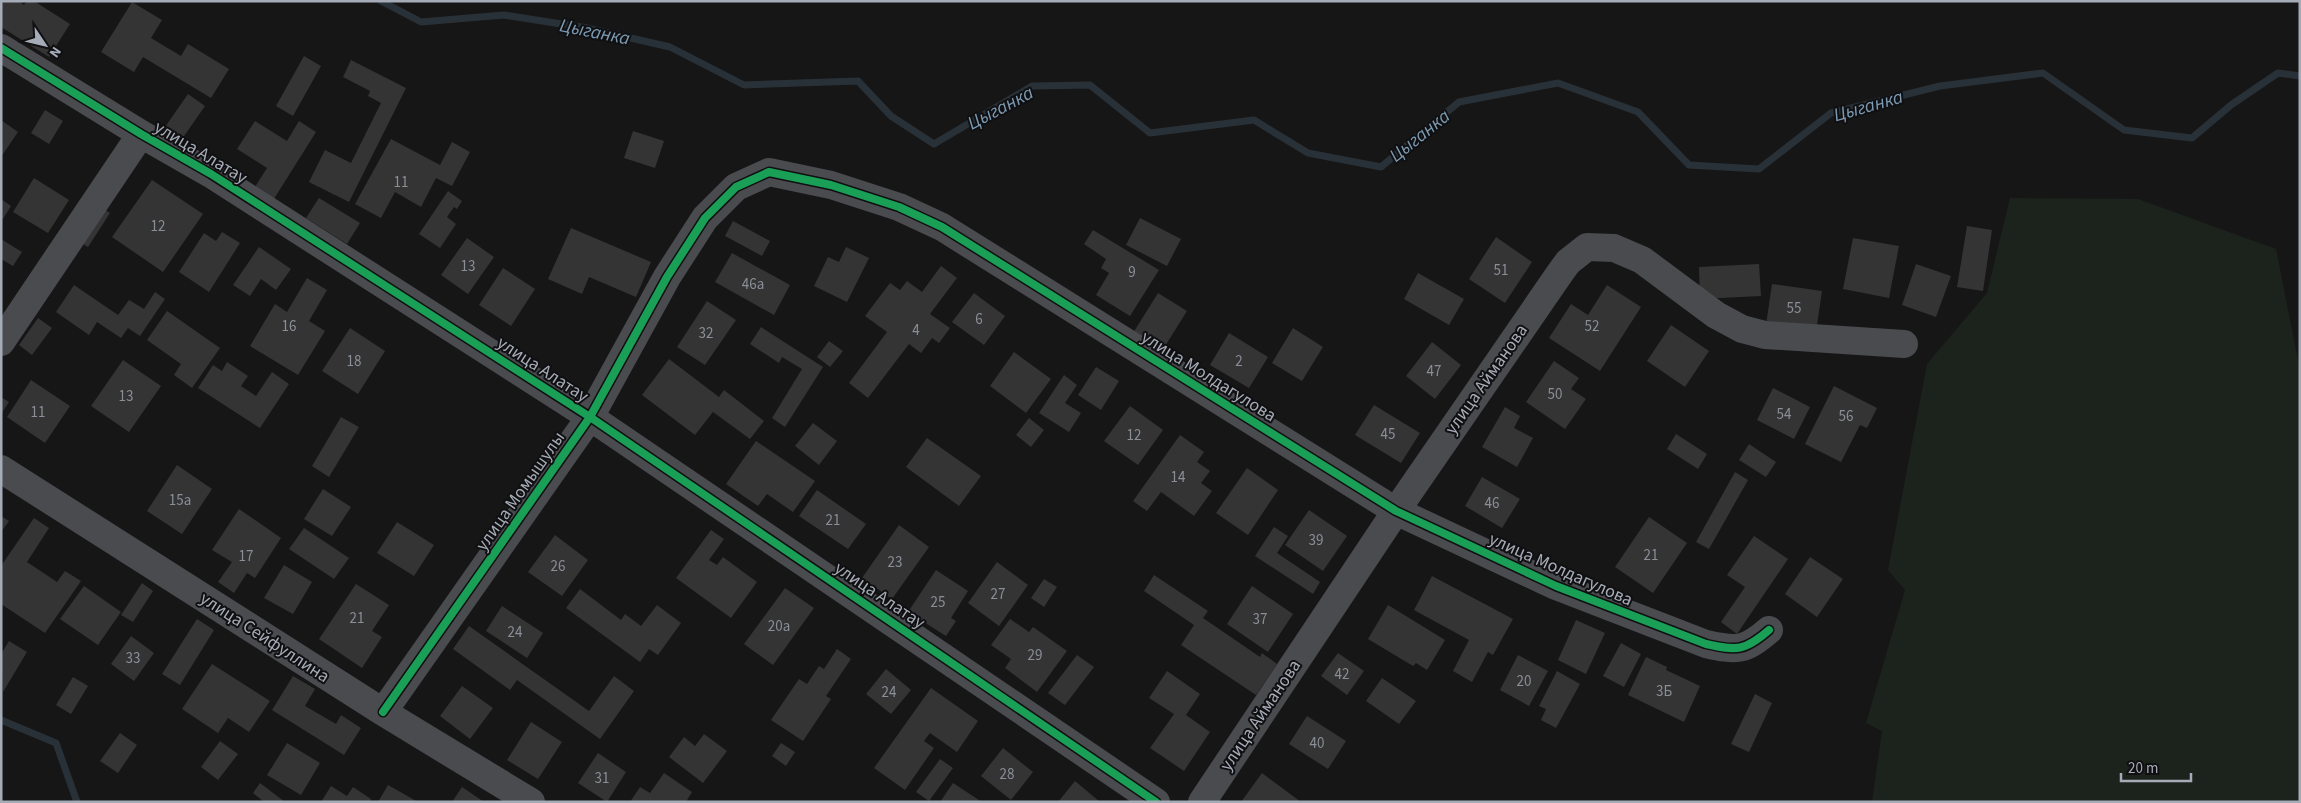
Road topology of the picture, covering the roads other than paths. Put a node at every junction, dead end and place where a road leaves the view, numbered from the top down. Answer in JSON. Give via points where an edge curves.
{"nodes":[{"id":1,"x":1,"y":48,"type":"edge"},
{"id":2,"x":141,"y":134,"type":"junction"},
{"id":3,"x":668,"y":277,"type":"joint"},
{"id":4,"x":1,"y":342,"type":"edge"},
{"id":5,"x":1904,"y":344,"type":"dead end"},
{"id":6,"x":590,"y":417,"type":"junction"},
{"id":7,"x":1,"y":469,"type":"edge"},
{"id":8,"x":1396,"y":511,"type":"junction"},
{"id":9,"x":1769,"y":630,"type":"dead end"},
{"id":10,"x":383,"y":712,"type":"junction"},
{"id":11,"x":531,"y":802,"type":"edge"},
{"id":12,"x":1156,"y":802,"type":"edge"},
{"id":13,"x":1202,"y":802,"type":"edge"}],
"edges":[{"from":1,"to":2,"type":"street","name":"улица Алатау"},
{"from":2,"to":4,"type":"street"},
{"from":2,"to":6,"type":"street","name":"улица Алатау","via":[[211,174]]},
{"from":3,"to":6,"type":"street","name":"улица Момышулы"},
{"from":3,"to":8,"type":"street","name":"улица Молдагулова","via":[[705,218],[736,187],[769,172],[831,185],[899,207],[942,227]]},
{"from":5,"to":8,"type":"street","name":"улица Айманова","via":[[1765,335],[1742,329],[1716,315],[1642,260],[1614,248],[1587,247],[1560,273]]},
{"from":6,"to":10,"type":"street","name":"улица Момышулы"},
{"from":6,"to":12,"type":"street","name":"улица Алатау"},
{"from":7,"to":10,"type":"street","name":"улица Сейфуллина"},
{"from":8,"to":9,"type":"street","name":"улица Молдагулова","via":[[1556,586],[1706,644],[1731,649],[1752,644]]},
{"from":8,"to":13,"type":"street","name":"улица Айманова"},
{"from":10,"to":11,"type":"street","name":"улица Сейфуллина"}]}
